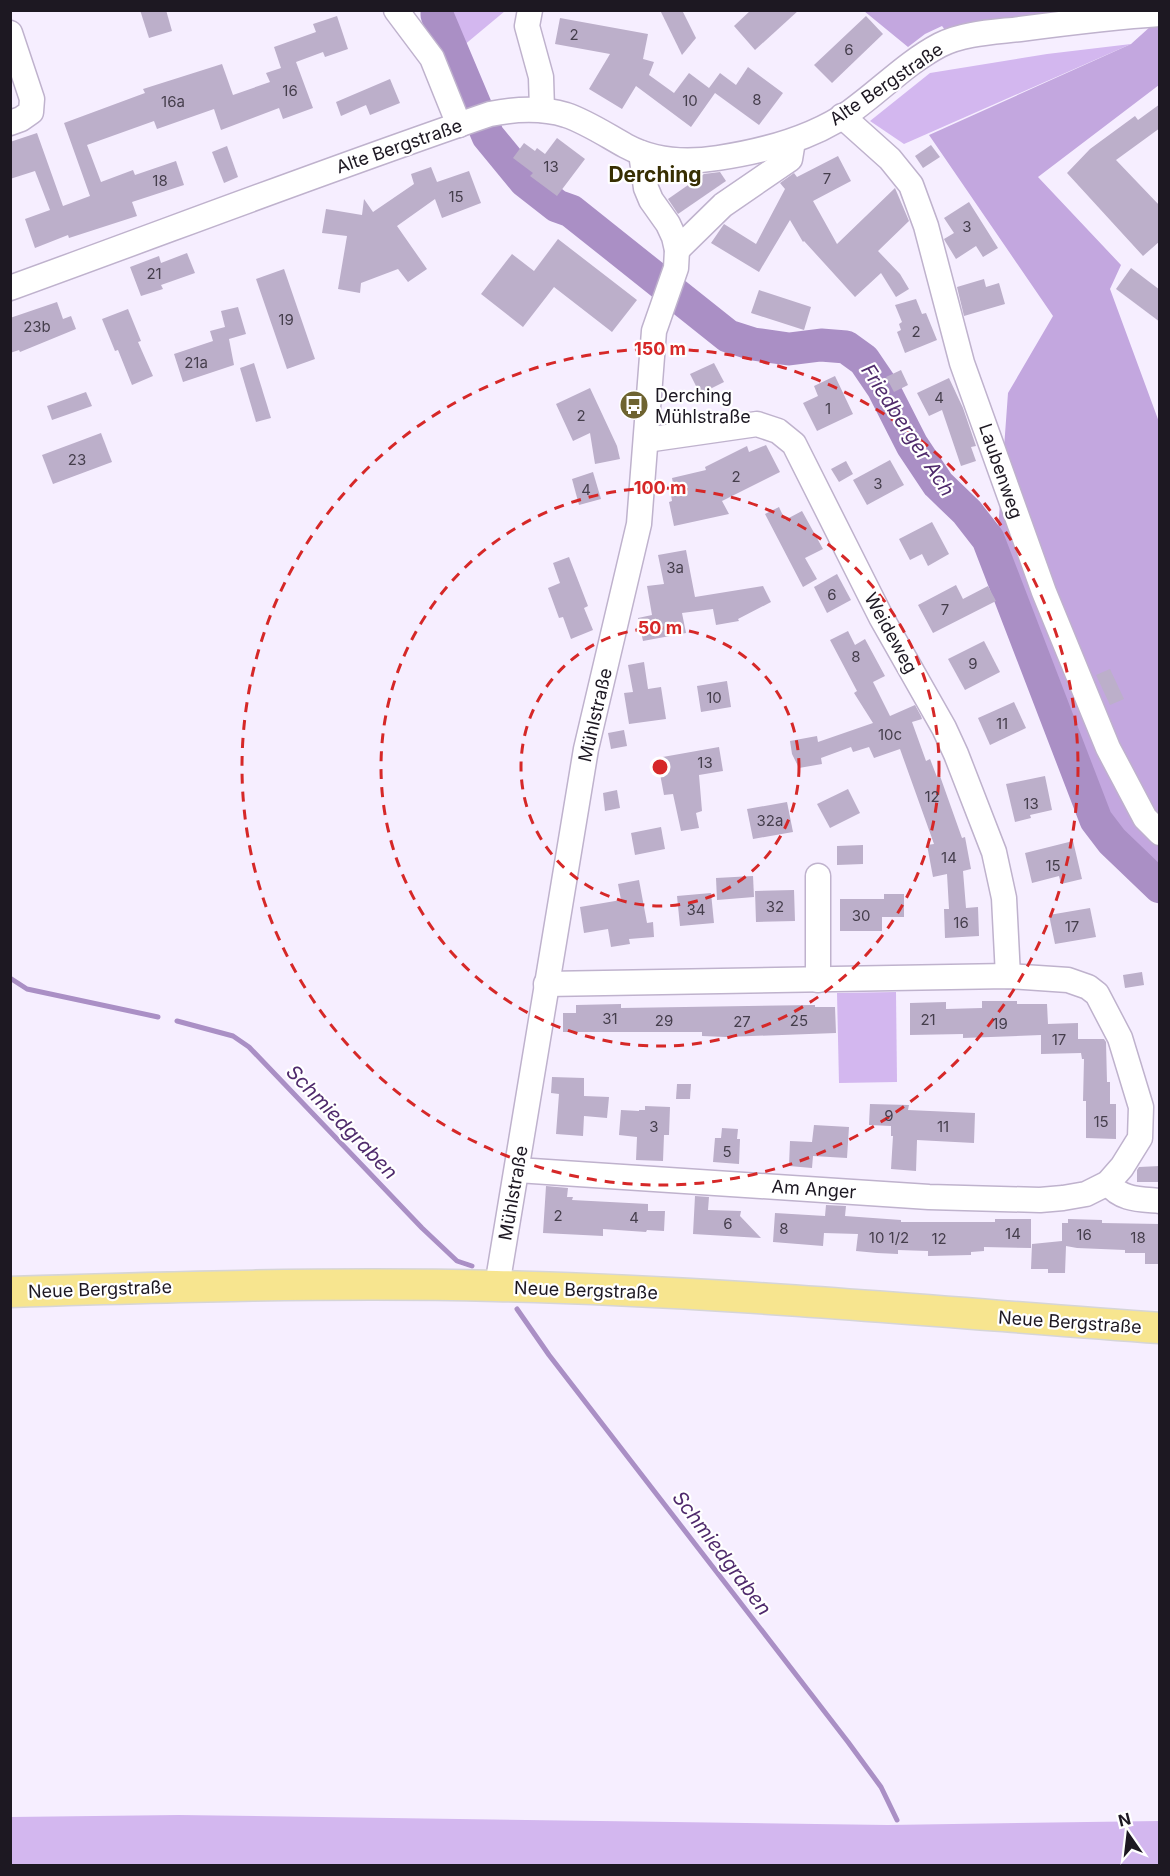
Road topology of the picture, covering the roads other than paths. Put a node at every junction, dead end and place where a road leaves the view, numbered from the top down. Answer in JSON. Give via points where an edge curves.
{"nodes":[{"id":1,"x":396,"y":10,"type":"edge"},
{"id":2,"x":530,"y":10,"type":"edge"},
{"id":3,"x":1160,"y":14,"type":"edge"},
{"id":4,"x":10,"y":33,"type":"edge"},
{"id":5,"x":542,"y":110,"type":"junction"},
{"id":6,"x":842,"y":116,"type":"junction"},
{"id":7,"x":472,"y":120,"type":"junction"},
{"id":8,"x":10,"y":123,"type":"edge"},
{"id":9,"x":793,"y":141,"type":"junction"},
{"id":10,"x":641,"y":153,"type":"junction"},
{"id":11,"x":677,"y":250,"type":"junction"},
{"id":12,"x":10,"y":288,"type":"edge"},
{"id":13,"x":646,"y":440,"type":"junction"},
{"id":14,"x":1160,"y":832,"type":"edge"},
{"id":15,"x":818,"y":876,"type":"dead end"},
{"id":16,"x":1008,"y":976,"type":"junction"},
{"id":17,"x":818,"y":980,"type":"junction"},
{"id":18,"x":546,"y":984,"type":"junction"},
{"id":19,"x":517,"y":1170,"type":"junction"},
{"id":20,"x":1108,"y":1183,"type":"junction"},
{"id":21,"x":1160,"y":1201,"type":"edge"},
{"id":22,"x":497,"y":1286,"type":"junction"},
{"id":23,"x":10,"y":1292,"type":"edge"},
{"id":24,"x":1160,"y":1328,"type":"edge"}],
"edges":[{"from":1,"to":7,"type":"street"},
{"from":2,"to":5,"type":"street","via":[[527,26],[541,77]]},
{"from":3,"to":6,"type":"street","name":"Alte Bergstraße","via":[[1010,30],[942,44],[903,68]]},
{"from":4,"to":8,"type":"street","via":[[32,99],[31,112]]},
{"from":5,"to":7,"type":"street","name":"Alte Bergstraße","via":[[514,109]]},
{"from":5,"to":10,"type":"street","name":"Alte Bergstraße","via":[[588,124]]},
{"from":6,"to":9,"type":"street","name":"Alte Bergstraße"},
{"from":6,"to":14,"type":"street","name":"Laubenweg","via":[[890,159],[911,185],[926,226],[962,363],[1044,592],[1108,748],[1145,818]]},
{"from":7,"to":12,"type":"street","name":"Alte Bergstraße"},
{"from":9,"to":10,"type":"street","name":"Alte Bergstraße","via":[[755,152],[686,162]]},
{"from":9,"to":11,"type":"street","via":[[790,159],[723,205]]},
{"from":10,"to":11,"type":"street","via":[[646,188],[668,224]]},
{"from":11,"to":13,"type":"street","name":"Mühlstraße","via":[[676,268],[654,331]]},
{"from":13,"to":16,"type":"street","name":"Weideweg","via":[[757,424],[778,431],[794,444],[881,617],[956,754],[994,852],[1004,898]]},
{"from":13,"to":18,"type":"street","name":"Mühlstraße","via":[[639,524],[586,749]]},
{"from":15,"to":17,"type":"street"},
{"from":16,"to":17,"type":"street","name":"Am Anger"},
{"from":16,"to":20,"type":"street","name":"Am Anger","via":[[1068,980],[1088,987],[1097,994],[1120,1038],[1137,1090],[1142,1123],[1133,1152]]},
{"from":17,"to":18,"type":"street","name":"Am Anger"},
{"from":18,"to":19,"type":"street","name":"Mühlstraße"},
{"from":19,"to":20,"type":"street","name":"Am Anger","via":[[1040,1200],[1086,1194]]},
{"from":19,"to":22,"type":"street","name":"Mühlstraße"},
{"from":20,"to":21,"type":"street","via":[[1129,1199]]},
{"from":22,"to":23,"type":"main road","name":"Neue Bergstraße"},
{"from":22,"to":24,"type":"main road","name":"Neue Bergstraße","via":[[693,1294]]}]}
